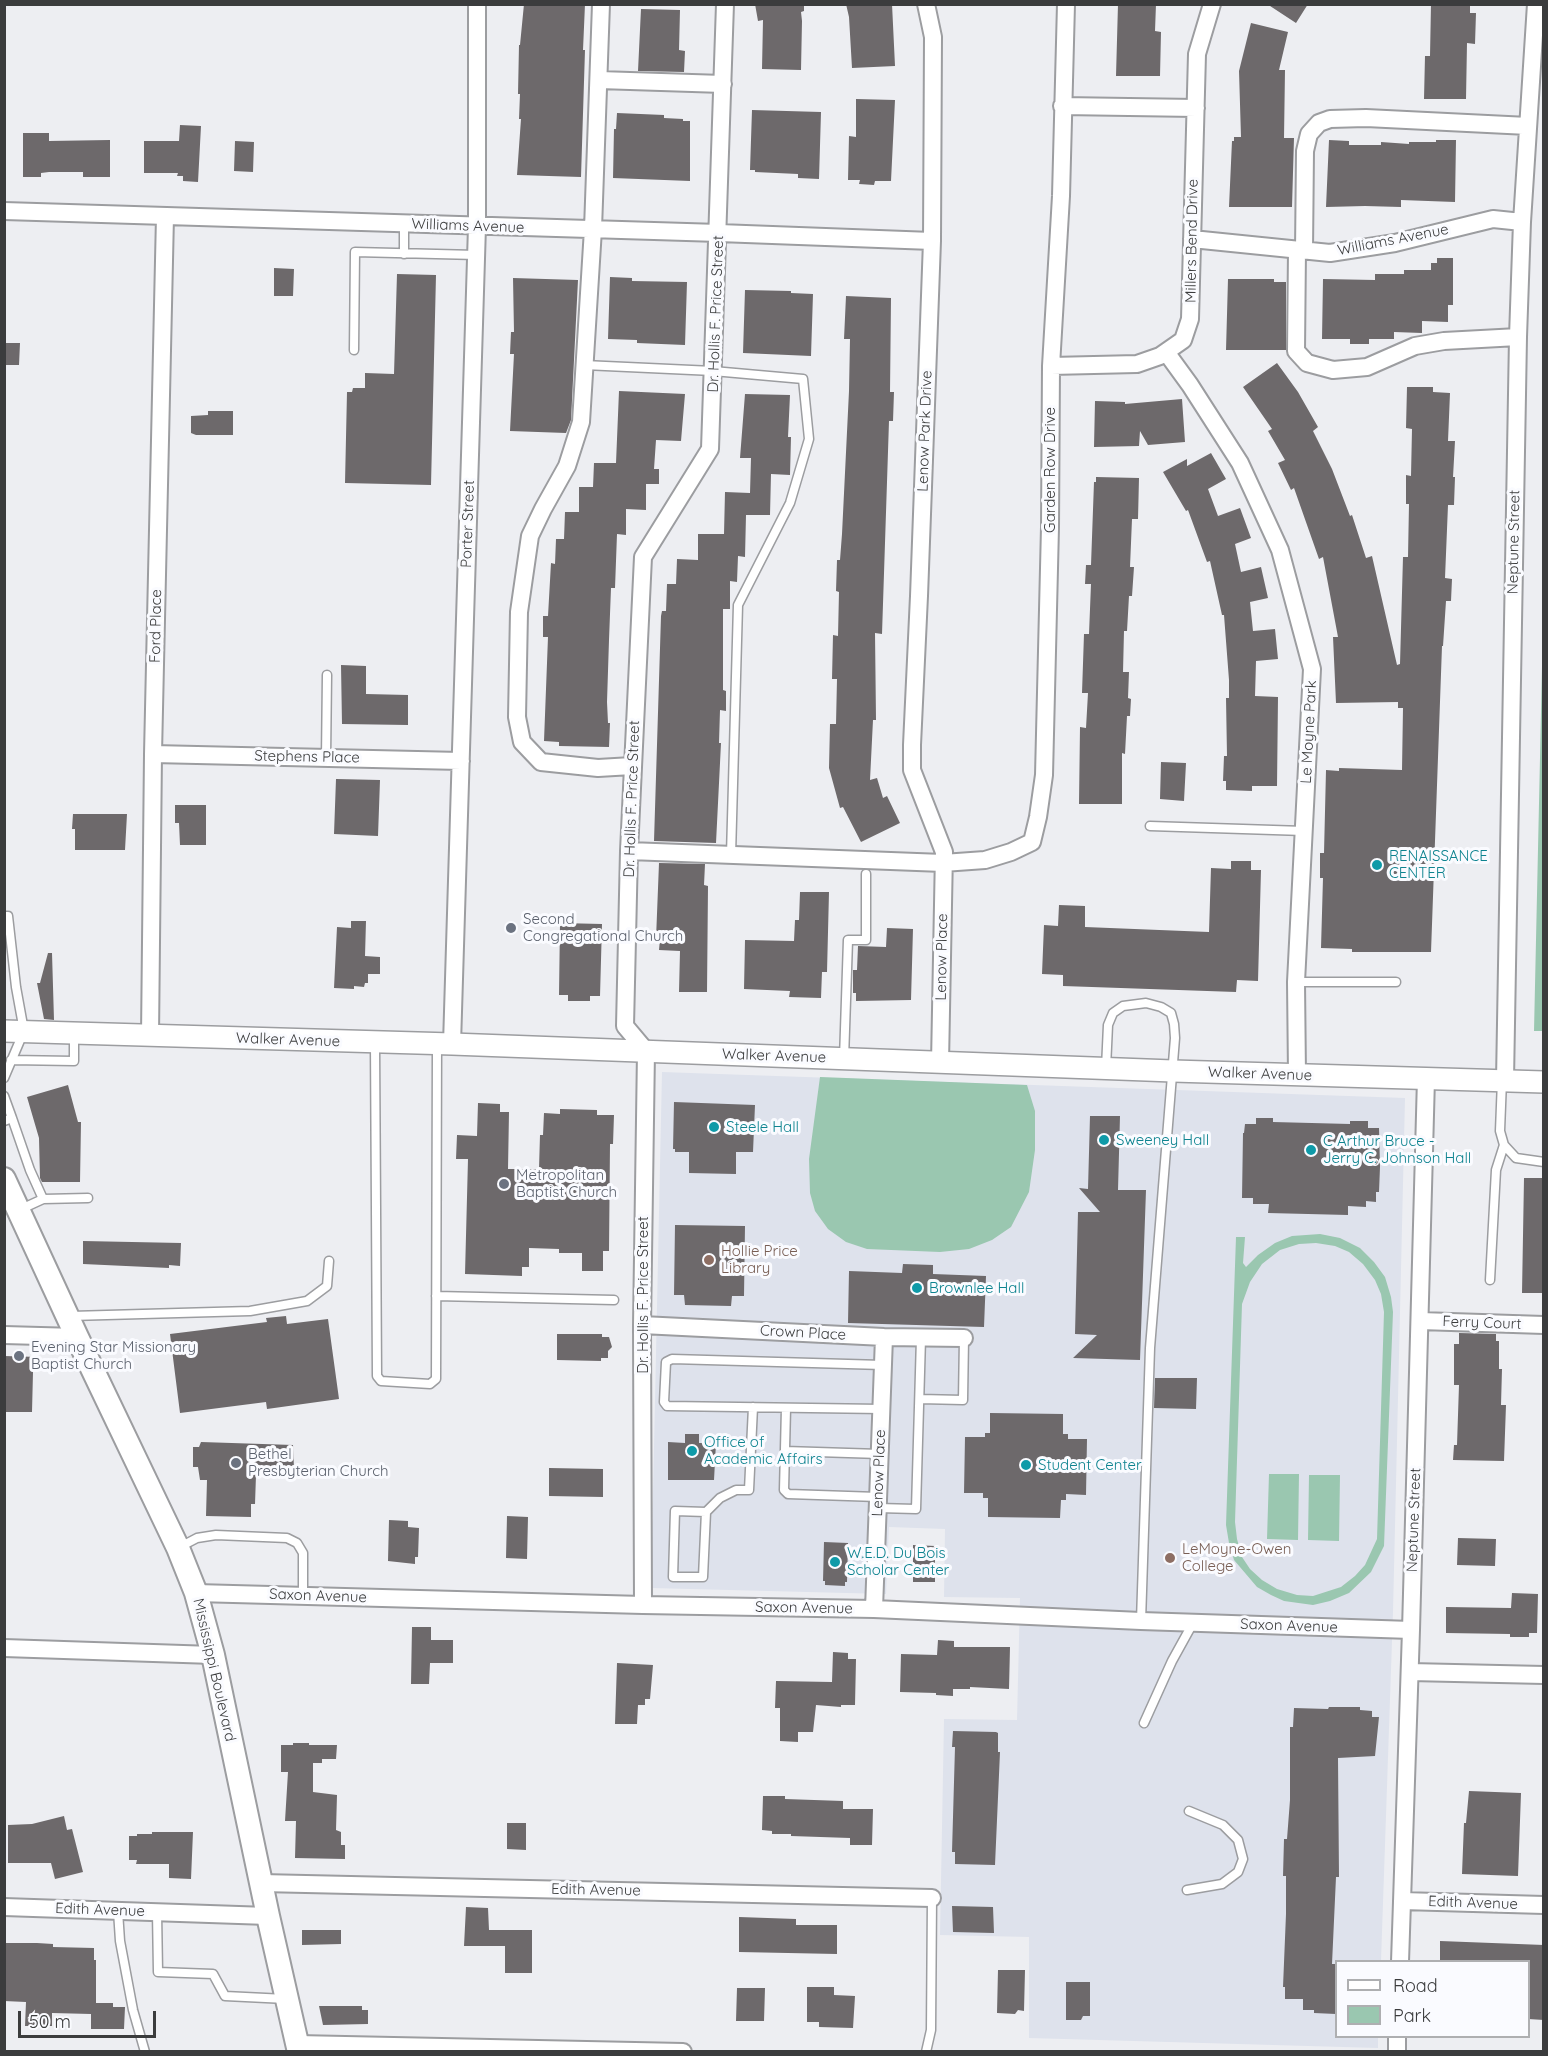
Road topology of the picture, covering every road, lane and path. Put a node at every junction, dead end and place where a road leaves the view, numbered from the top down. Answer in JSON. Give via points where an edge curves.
{"nodes":[{"id":1,"x":477,"y":4,"type":"edge"},
{"id":2,"x":601,"y":4,"type":"edge"},
{"id":3,"x":725,"y":4,"type":"edge"},
{"id":4,"x":926,"y":4,"type":"edge"},
{"id":5,"x":1066,"y":4,"type":"edge"},
{"id":6,"x":1212,"y":4,"type":"edge"},
{"id":7,"x":1536,"y":4,"type":"edge"},
{"id":8,"x":599,"y":80,"type":"junction"},
{"id":9,"x":723,"y":84,"type":"junction"},
{"id":10,"x":1062,"y":106,"type":"junction"},
{"id":11,"x":1196,"y":108,"type":"junction"},
{"id":12,"x":1528,"y":126,"type":"junction"},
{"id":13,"x":4,"y":211,"type":"edge"},
{"id":14,"x":165,"y":216,"type":"junction"},
{"id":15,"x":1521,"y":222,"type":"junction"},
{"id":16,"x":404,"y":224,"type":"junction"},
{"id":17,"x":477,"y":226,"type":"junction"},
{"id":18,"x":592,"y":229,"type":"junction"},
{"id":19,"x":719,"y":233,"type":"junction"},
{"id":20,"x":1192,"y":239,"type":"junction"},
{"id":21,"x":932,"y":241,"type":"junction"},
{"id":22,"x":1301,"y":250,"type":"junction"},
{"id":23,"x":405,"y":254,"type":"junction"},
{"id":24,"x":477,"y":255,"type":"junction"},
{"id":25,"x":1518,"y":337,"type":"junction"},
{"id":26,"x":354,"y":350,"type":"dead end"},
{"id":27,"x":1166,"y":352,"type":"junction"},
{"id":28,"x":584,"y":365,"type":"junction"},
{"id":29,"x":1051,"y":366,"type":"junction"},
{"id":30,"x":713,"y":371,"type":"junction"},
{"id":31,"x":327,"y":675,"type":"dead end"},
{"id":32,"x":153,"y":754,"type":"junction"},
{"id":33,"x":326,"y":758,"type":"junction"},
{"id":34,"x":461,"y":761,"type":"junction"},
{"id":35,"x":633,"y":766,"type":"junction"},
{"id":36,"x":1150,"y":826,"type":"dead end"},
{"id":37,"x":1304,"y":831,"type":"junction"},
{"id":38,"x":629,"y":851,"type":"junction"},
{"id":39,"x":731,"y":855,"type":"junction"},
{"id":40,"x":944,"y":857,"type":"junction"},
{"id":41,"x":866,"y":874,"type":"dead end"},
{"id":42,"x":4,"y":916,"type":"edge"},
{"id":43,"x":1296,"y":982,"type":"junction"},
{"id":44,"x":1396,"y":982,"type":"dead end"},
{"id":45,"x":14,"y":1031,"type":"edge"},
{"id":46,"x":74,"y":1034,"type":"junction"},
{"id":47,"x":150,"y":1036,"type":"junction"},
{"id":48,"x":375,"y":1043,"type":"junction"},
{"id":49,"x":444,"y":1044,"type":"junction"},
{"id":50,"x":646,"y":1051,"type":"junction"},
{"id":51,"x":844,"y":1059,"type":"junction"},
{"id":52,"x":11,"y":1060,"type":"junction"},
{"id":53,"x":940,"y":1063,"type":"junction"},
{"id":54,"x":1106,"y":1069,"type":"junction"},
{"id":55,"x":1173,"y":1071,"type":"junction"},
{"id":56,"x":1297,"y":1075,"type":"junction"},
{"id":57,"x":4,"y":1078,"type":"edge"},
{"id":58,"x":1426,"y":1078,"type":"junction"},
{"id":59,"x":1503,"y":1080,"type":"junction"},
{"id":60,"x":1544,"y":1082,"type":"edge"},
{"id":61,"x":4,"y":1096,"type":"edge"},
{"id":62,"x":8,"y":1119,"type":"edge"},
{"id":63,"x":1504,"y":1145,"type":"junction"},
{"id":64,"x":1544,"y":1162,"type":"edge"},
{"id":65,"x":4,"y":1179,"type":"edge"},
{"id":66,"x":87,"y":1198,"type":"dead end"},
{"id":67,"x":43,"y":1199,"type":"junction"},
{"id":68,"x":19,"y":1210,"type":"junction"},
{"id":69,"x":329,"y":1261,"type":"dead end"},
{"id":70,"x":1490,"y":1280,"type":"dead end"},
{"id":71,"x":436,"y":1296,"type":"junction"},
{"id":72,"x":614,"y":1300,"type":"dead end"},
{"id":73,"x":67,"y":1316,"type":"junction"},
{"id":74,"x":1420,"y":1321,"type":"junction"},
{"id":75,"x":642,"y":1325,"type":"junction"},
{"id":76,"x":1544,"y":1325,"type":"edge"},
{"id":77,"x":4,"y":1335,"type":"edge"},
{"id":78,"x":884,"y":1337,"type":"junction"},
{"id":79,"x":77,"y":1338,"type":"junction"},
{"id":80,"x":921,"y":1338,"type":"junction"},
{"id":81,"x":964,"y":1338,"type":"joint"},
{"id":82,"x":883,"y":1365,"type":"junction"},
{"id":83,"x":920,"y":1399,"type":"junction"},
{"id":84,"x":753,"y":1407,"type":"junction"},
{"id":85,"x":786,"y":1408,"type":"junction"},
{"id":86,"x":882,"y":1409,"type":"junction"},
{"id":87,"x":785,"y":1451,"type":"junction"},
{"id":88,"x":880,"y":1454,"type":"junction"},
{"id":89,"x":878,"y":1502,"type":"junction"},
{"id":90,"x":706,"y":1512,"type":"junction"},
{"id":91,"x":178,"y":1548,"type":"junction"},
{"id":92,"x":196,"y":1593,"type":"junction"},
{"id":93,"x":303,"y":1595,"type":"junction"},
{"id":94,"x":643,"y":1605,"type":"junction"},
{"id":95,"x":874,"y":1609,"type":"junction"},
{"id":96,"x":1141,"y":1621,"type":"junction"},
{"id":97,"x":1194,"y":1623,"type":"junction"},
{"id":98,"x":1411,"y":1630,"type":"junction"},
{"id":99,"x":4,"y":1648,"type":"edge"},
{"id":100,"x":213,"y":1655,"type":"junction"},
{"id":101,"x":1410,"y":1672,"type":"junction"},
{"id":102,"x":1544,"y":1675,"type":"edge"},
{"id":103,"x":1144,"y":1723,"type":"dead end"},
{"id":104,"x":1189,"y":1811,"type":"dead end"},
{"id":105,"x":261,"y":1883,"type":"junction"},
{"id":106,"x":1187,"y":1890,"type":"dead end"},
{"id":107,"x":932,"y":1898,"type":"joint"},
{"id":108,"x":1402,"y":1901,"type":"junction"},
{"id":109,"x":1544,"y":1905,"type":"edge"},
{"id":110,"x":4,"y":1908,"type":"edge"},
{"id":111,"x":118,"y":1911,"type":"junction"},
{"id":112,"x":156,"y":1912,"type":"junction"},
{"id":113,"x":268,"y":1917,"type":"junction"},
{"id":114,"x":1400,"y":1960,"type":"edge"},
{"id":115,"x":287,"y":1999,"type":"junction"},
{"id":116,"x":298,"y":2048,"type":"edge"},
{"id":117,"x":145,"y":2052,"type":"edge"},
{"id":118,"x":683,"y":2052,"type":"edge"},
{"id":119,"x":926,"y":2052,"type":"edge"}],
"edges":[{"from":1,"to":17,"type":"street","name":"Porter Street"},
{"from":2,"to":8,"type":"street"},
{"from":3,"to":9,"type":"street","name":"Dr. Hollis F. Price Street"},
{"from":4,"to":21,"type":"street","name":"Lenow Park Drive","via":[[933,37]]},
{"from":5,"to":10,"type":"street","name":"Garden Row Drive"},
{"from":6,"to":11,"type":"street","name":"Millers Bend Drive","via":[[1197,54]]},
{"from":7,"to":12,"type":"street","name":"Neptune Street"},
{"from":8,"to":9,"type":"street"},
{"from":8,"to":18,"type":"street"},
{"from":9,"to":19,"type":"street","name":"Dr. Hollis F. Price Street"},
{"from":10,"to":11,"type":"street"},
{"from":10,"to":29,"type":"street","name":"Garden Row Drive"},
{"from":11,"to":20,"type":"street","name":"Millers Bend Drive"},
{"from":12,"to":15,"type":"street","name":"Neptune Street"},
{"from":12,"to":22,"type":"street","via":[[1366,118],[1318,123],[1309,134],[1305,152]]},
{"from":13,"to":14,"type":"street","name":"Williams Avenue"},
{"from":14,"to":16,"type":"street","name":"Williams Avenue"},
{"from":14,"to":32,"type":"street","name":"Ford Place"},
{"from":15,"to":22,"type":"street","name":"Williams Avenue","via":[[1493,219],[1395,243],[1330,253]]},
{"from":15,"to":25,"type":"street","name":"Neptune Street"},
{"from":16,"to":17,"type":"street","name":"Williams Avenue"},
{"from":16,"to":23,"type":"lane"},
{"from":17,"to":18,"type":"street","name":"Williams Avenue"},
{"from":17,"to":24,"type":"street","name":"Porter Street"},
{"from":18,"to":19,"type":"street","name":"Williams Avenue"},
{"from":18,"to":28,"type":"street"},
{"from":19,"to":21,"type":"street","name":"Williams Avenue"},
{"from":19,"to":30,"type":"street","name":"Dr. Hollis F. Price Street"},
{"from":20,"to":22,"type":"street","name":"Williams Avenue"},
{"from":20,"to":27,"type":"street","name":"Millers Bend Drive","via":[[1190,319],[1183,340]]},
{"from":21,"to":40,"type":"street","name":"Lenow Park Drive","via":[[912,770]]},
{"from":22,"to":25,"type":"street","via":[[1296,351],[1307,363],[1333,370],[1366,367],[1415,346]]},
{"from":23,"to":24,"type":"lane"},
{"from":23,"to":26,"type":"lane","via":[[355,252]]},
{"from":24,"to":34,"type":"street","name":"Porter Street"},
{"from":25,"to":59,"type":"street","name":"Neptune Street"},
{"from":27,"to":29,"type":"street","name":"Millers Bend Drive","via":[[1137,364]]},
{"from":27,"to":37,"type":"street","name":"Le Moyne Park","via":[[1240,463],[1280,550],[1312,669]]},
{"from":28,"to":30,"type":"lane"},
{"from":28,"to":35,"type":"street","via":[[581,422],[575,445],[530,536],[519,612],[518,717],[522,742],[541,762],[598,768]]},
{"from":29,"to":40,"type":"street","name":"Garden Row Drive","via":[[1044,764],[1038,817],[1032,842],[1011,852],[985,860]]},
{"from":30,"to":35,"type":"street","name":"Dr. Hollis F. Price Street","via":[[710,449],[643,557]]},
{"from":30,"to":39,"type":"lane","via":[[803,379],[809,439],[790,503],[738,605]]},
{"from":31,"to":33,"type":"lane"},
{"from":32,"to":33,"type":"street","name":"Stephens Place"},
{"from":32,"to":47,"type":"street","name":"Ford Place"},
{"from":33,"to":34,"type":"street","name":"Stephens Place"},
{"from":34,"to":49,"type":"street","name":"Porter Street"},
{"from":35,"to":38,"type":"street","name":"Dr. Hollis F. Price Street"},
{"from":36,"to":37,"type":"lane"},
{"from":37,"to":43,"type":"street","name":"Le Moyne Park"},
{"from":38,"to":39,"type":"street"},
{"from":38,"to":50,"type":"street","name":"Dr. Hollis F. Price Street","via":[[625,1026]]},
{"from":39,"to":40,"type":"street"},
{"from":40,"to":53,"type":"street","name":"Lenow Place"},
{"from":41,"to":51,"type":"lane","via":[[866,940],[848,940]]},
{"from":42,"to":45,"type":"lane","via":[[8,916],[16,987]]},
{"from":43,"to":44,"type":"lane"},
{"from":43,"to":56,"type":"street","name":"Le Moyne Park"},
{"from":45,"to":46,"type":"street","name":"Walker Avenue"},
{"from":45,"to":52,"type":"lane"},
{"from":46,"to":47,"type":"street","name":"Walker Avenue"},
{"from":46,"to":52,"type":"lane","via":[[74,1061]]},
{"from":47,"to":48,"type":"street","name":"Walker Avenue"},
{"from":48,"to":49,"type":"street","name":"Walker Avenue"},
{"from":48,"to":71,"type":"lane","via":[[377,1376],[381,1381],[430,1384],[436,1379]]},
{"from":49,"to":50,"type":"street","name":"Walker Avenue"},
{"from":49,"to":71,"type":"lane"},
{"from":50,"to":51,"type":"street","name":"Walker Avenue"},
{"from":50,"to":75,"type":"street","name":"Dr. Hollis F. Price Street"},
{"from":51,"to":53,"type":"street","name":"Walker Avenue"},
{"from":52,"to":57,"type":"lane"},
{"from":53,"to":54,"type":"street","name":"Walker Avenue"},
{"from":54,"to":55,"type":"street","name":"Walker Avenue"},
{"from":54,"to":55,"type":"lane","via":[[1108,1025],[1113,1013],[1123,1006],[1146,1003],[1171,1013]]},
{"from":55,"to":56,"type":"street","name":"Walker Avenue"},
{"from":55,"to":96,"type":"lane","via":[[1150,1348]]},
{"from":56,"to":58,"type":"street","name":"Walker Avenue"},
{"from":58,"to":59,"type":"street","name":"Walker Avenue"},
{"from":58,"to":74,"type":"street","name":"Neptune Street"},
{"from":59,"to":60,"type":"street","name":"Walker Avenue"},
{"from":59,"to":63,"type":"lane","via":[[1500,1131]]},
{"from":61,"to":62,"type":"lane"},
{"from":62,"to":67,"type":"lane"},
{"from":63,"to":64,"type":"lane","via":[[1516,1158]]},
{"from":63,"to":70,"type":"lane","via":[[1497,1170]]},
{"from":65,"to":68,"type":"main road","name":"Mississippi Boulevard"},
{"from":66,"to":67,"type":"lane"},
{"from":67,"to":68,"type":"lane"},
{"from":68,"to":73,"type":"main road","name":"Mississippi Boulevard"},
{"from":69,"to":73,"type":"lane","via":[[327,1286],[307,1302],[250,1311]]},
{"from":71,"to":72,"type":"lane"},
{"from":73,"to":79,"type":"main road","name":"Mississippi Boulevard"},
{"from":74,"to":76,"type":"street","name":"Ferry Court"},
{"from":74,"to":98,"type":"street","name":"Neptune Street"},
{"from":75,"to":78,"type":"street","name":"Crown Place"},
{"from":75,"to":94,"type":"street","name":"Dr. Hollis F. Price Street"},
{"from":77,"to":79,"type":"street"},
{"from":78,"to":80,"type":"street","name":"Crown Place"},
{"from":78,"to":82,"type":"street","name":"Lenow Place"},
{"from":79,"to":91,"type":"main road","name":"Mississippi Boulevard"},
{"from":80,"to":81,"type":"street","name":"Crown Place"},
{"from":80,"to":83,"type":"lane"},
{"from":81,"to":83,"type":"lane","via":[[963,1400]]},
{"from":82,"to":84,"type":"lane","via":[[672,1359],[666,1362],[667,1406]]},
{"from":82,"to":86,"type":"street","name":"Lenow Place"},
{"from":83,"to":89,"type":"lane","via":[[916,1509]]},
{"from":84,"to":85,"type":"lane"},
{"from":84,"to":90,"type":"lane","via":[[749,1490],[736,1490],[720,1498]]},
{"from":85,"to":86,"type":"lane"},
{"from":85,"to":87,"type":"lane"},
{"from":86,"to":88,"type":"street","name":"Lenow Place"},
{"from":87,"to":88,"type":"lane"},
{"from":87,"to":89,"type":"lane","via":[[784,1490],[788,1494]]},
{"from":88,"to":89,"type":"street","name":"Lenow Place"},
{"from":89,"to":95,"type":"street","name":"Lenow Place"},
{"from":90,"to":90,"type":"lane","via":[[703,1577],[673,1576],[675,1511]]},
{"from":91,"to":92,"type":"main road","name":"Mississippi Boulevard"},
{"from":91,"to":93,"type":"lane","via":[[197,1538],[216,1535],[287,1538],[297,1543],[303,1553]]},
{"from":92,"to":93,"type":"street","name":"Saxon Avenue"},
{"from":92,"to":100,"type":"main road","name":"Mississippi Boulevard"},
{"from":93,"to":94,"type":"street","name":"Saxon Avenue"},
{"from":94,"to":95,"type":"street","name":"Saxon Avenue"},
{"from":95,"to":96,"type":"street","name":"Saxon Avenue"},
{"from":96,"to":97,"type":"street","name":"Saxon Avenue"},
{"from":97,"to":98,"type":"street","name":"Saxon Avenue"},
{"from":97,"to":103,"type":"lane"},
{"from":98,"to":101,"type":"street","name":"Neptune Street"},
{"from":99,"to":100,"type":"street"},
{"from":100,"to":105,"type":"main road","name":"Mississippi Boulevard"},
{"from":101,"to":102,"type":"street"},
{"from":101,"to":108,"type":"street","name":"Neptune Street"},
{"from":104,"to":106,"type":"lane","via":[[1223,1825],[1238,1840],[1243,1859],[1238,1872],[1222,1884]]},
{"from":105,"to":107,"type":"street","name":"Edith Avenue"},
{"from":105,"to":113,"type":"main road","name":"Mississippi Boulevard"},
{"from":107,"to":119,"type":"lane","via":[[931,2030]]},
{"from":108,"to":109,"type":"street","name":"Edith Avenue"},
{"from":108,"to":114,"type":"street","name":"Neptune Street"},
{"from":110,"to":111,"type":"street","name":"Edith Avenue"},
{"from":111,"to":112,"type":"street","name":"Edith Avenue"},
{"from":111,"to":117,"type":"lane","via":[[133,2010]]},
{"from":112,"to":113,"type":"street","name":"Edith Avenue"},
{"from":112,"to":115,"type":"lane","via":[[158,1972],[213,1974],[225,1996]]},
{"from":113,"to":115,"type":"main road","name":"Mississippi Boulevard"},
{"from":115,"to":116,"type":"main road","name":"Mississippi Boulevard"},
{"from":116,"to":118,"type":"street"}]}
